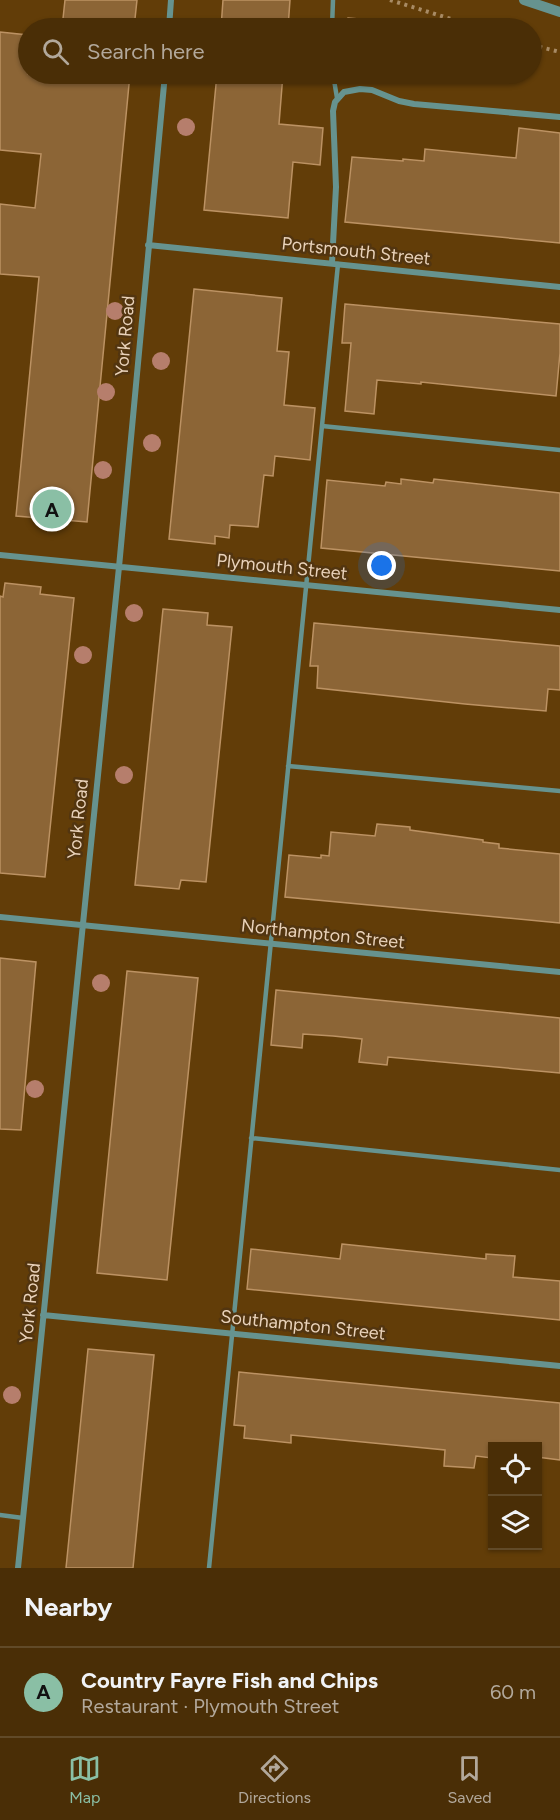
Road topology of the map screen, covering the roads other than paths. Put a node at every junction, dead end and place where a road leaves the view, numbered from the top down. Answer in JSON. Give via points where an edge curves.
{"nodes":[{"id":1,"x":171,"y":0,"type":"edge"},
{"id":2,"x":333,"y":0,"type":"edge"},
{"id":3,"x":524,"y":0,"type":"edge"},
{"id":4,"x":560,"y":12,"type":"edge"},
{"id":5,"x":170,"y":18,"type":"edge"},
{"id":6,"x":332,"y":18,"type":"edge"},
{"id":7,"x":164,"y":84,"type":"edge"},
{"id":8,"x":335,"y":84,"type":"edge"},
{"id":9,"x":337,"y":98,"type":"junction"},
{"id":10,"x":560,"y":117,"type":"edge"},
{"id":11,"x":148,"y":245,"type":"junction"},
{"id":12,"x":335,"y":264,"type":"junction"},
{"id":13,"x":560,"y":287,"type":"edge"},
{"id":14,"x":322,"y":426,"type":"junction"},
{"id":15,"x":560,"y":450,"type":"edge"},
{"id":16,"x":0,"y":555,"type":"edge"},
{"id":17,"x":119,"y":567,"type":"junction"},
{"id":18,"x":306,"y":585,"type":"junction"},
{"id":19,"x":560,"y":610,"type":"edge"},
{"id":20,"x":288,"y":766,"type":"junction"},
{"id":21,"x":560,"y":791,"type":"edge"},
{"id":22,"x":0,"y":917,"type":"edge"},
{"id":23,"x":83,"y":925,"type":"junction"},
{"id":24,"x":270,"y":944,"type":"junction"},
{"id":25,"x":560,"y":972,"type":"edge"},
{"id":26,"x":251,"y":1138,"type":"junction"},
{"id":27,"x":560,"y":1170,"type":"edge"},
{"id":28,"x":43,"y":1315,"type":"junction"},
{"id":29,"x":232,"y":1333,"type":"junction"},
{"id":30,"x":560,"y":1366,"type":"edge"},
{"id":31,"x":0,"y":1515,"type":"edge"},
{"id":32,"x":23,"y":1518,"type":"junction"},
{"id":33,"x":18,"y":1568,"type":"edge"},
{"id":34,"x":209,"y":1568,"type":"edge"}],
"edges":[{"from":1,"to":5,"type":"street"},
{"from":2,"to":6,"type":"lane"},
{"from":3,"to":4,"type":"street"},
{"from":7,"to":11,"type":"street","name":"York Road"},
{"from":8,"to":9,"type":"lane"},
{"from":9,"to":10,"type":"street","via":[[360,88],[414,104]]},
{"from":9,"to":12,"type":"street","via":[[333,111]]},
{"from":11,"to":12,"type":"street","name":"Portsmouth Street"},
{"from":11,"to":17,"type":"street","name":"York Road"},
{"from":12,"to":13,"type":"street","name":"Portsmouth Street"},
{"from":12,"to":14,"type":"lane"},
{"from":14,"to":15,"type":"lane"},
{"from":14,"to":18,"type":"lane"},
{"from":16,"to":17,"type":"street","name":"Plymouth Street"},
{"from":17,"to":18,"type":"street","name":"Plymouth Street"},
{"from":17,"to":23,"type":"street","name":"York Road"},
{"from":18,"to":19,"type":"street","name":"Plymouth Street"},
{"from":18,"to":20,"type":"lane"},
{"from":20,"to":21,"type":"lane"},
{"from":20,"to":24,"type":"lane"},
{"from":22,"to":23,"type":"street","name":"Northampton Street"},
{"from":23,"to":24,"type":"street","name":"Northampton Street"},
{"from":23,"to":28,"type":"street","name":"York Road"},
{"from":24,"to":25,"type":"street","name":"Northampton Street"},
{"from":24,"to":26,"type":"lane"},
{"from":26,"to":27,"type":"lane"},
{"from":26,"to":29,"type":"lane"},
{"from":28,"to":29,"type":"street","name":"Southampton Street"},
{"from":28,"to":32,"type":"street","name":"York Road"},
{"from":29,"to":30,"type":"street","name":"Southampton Street"},
{"from":29,"to":34,"type":"lane"},
{"from":31,"to":32,"type":"lane"},
{"from":32,"to":33,"type":"street","name":"York Road"}]}
